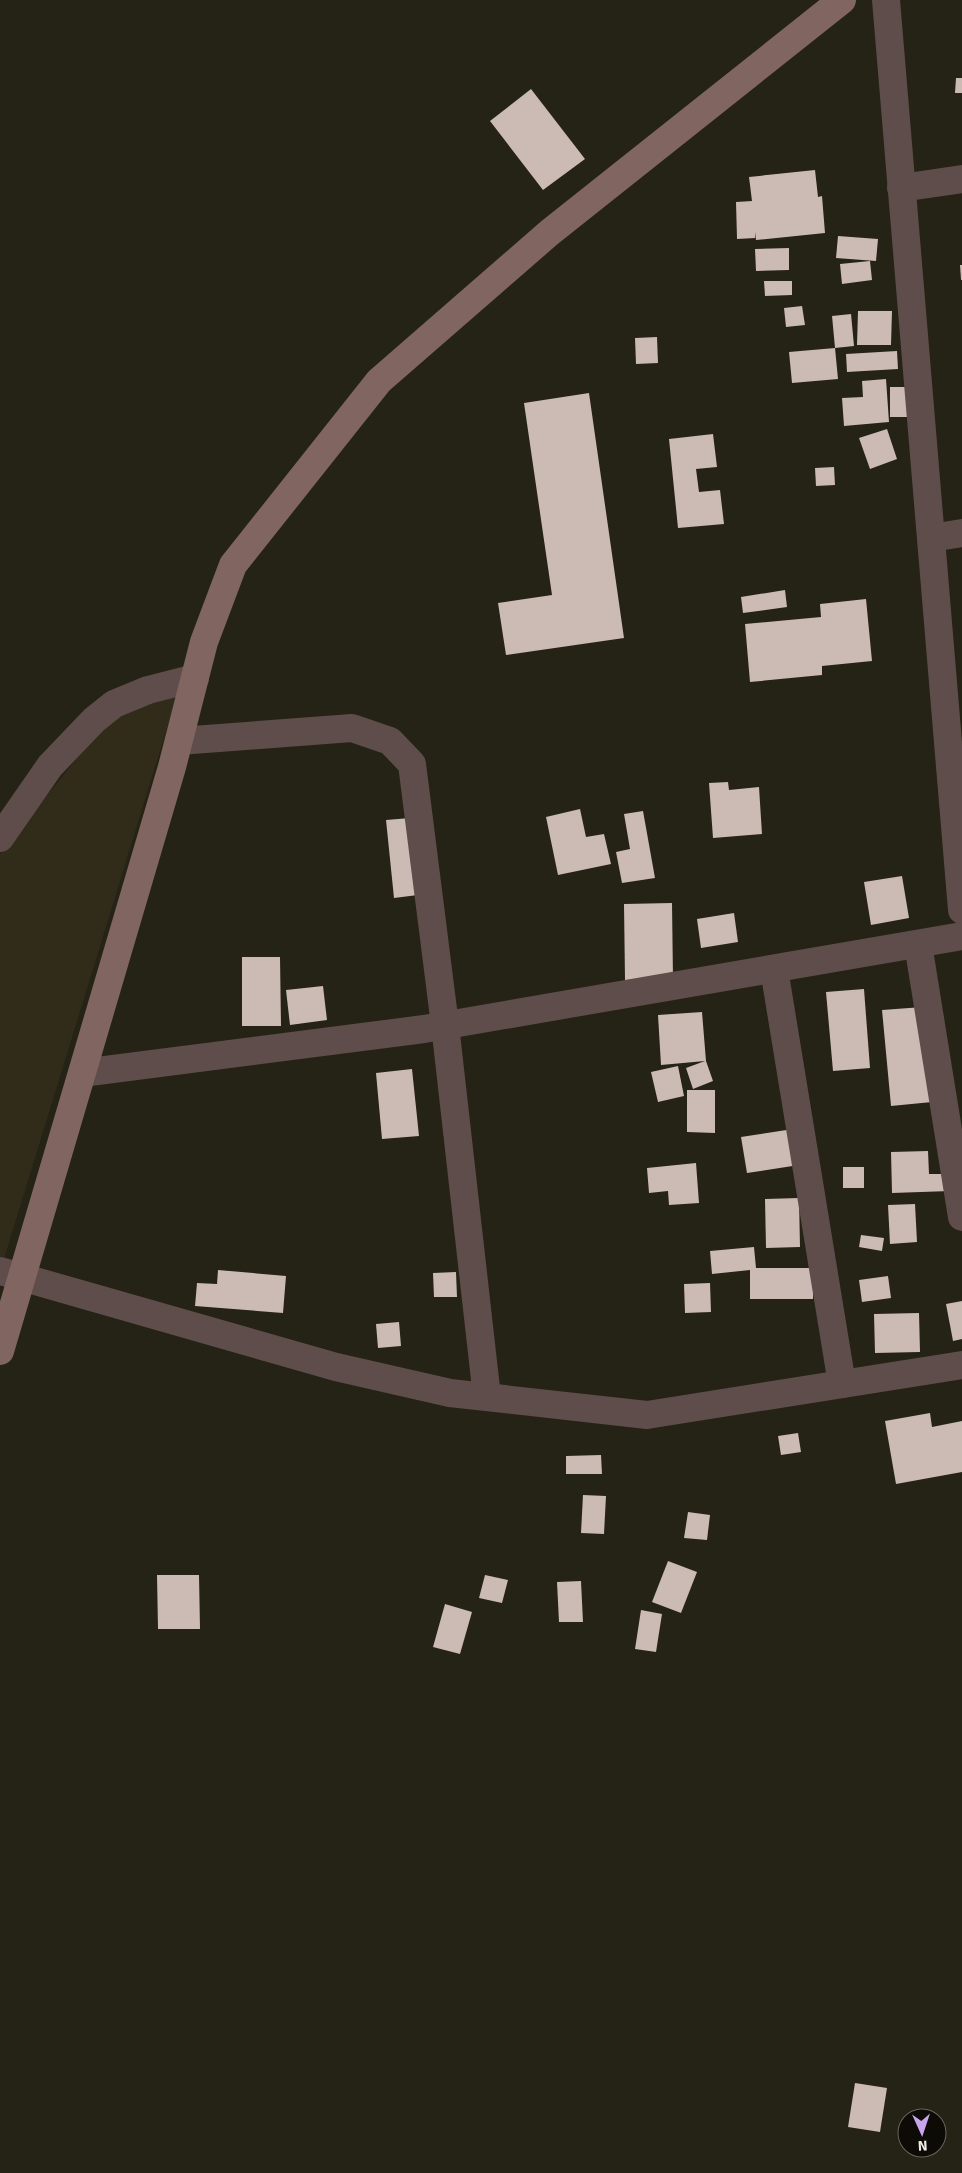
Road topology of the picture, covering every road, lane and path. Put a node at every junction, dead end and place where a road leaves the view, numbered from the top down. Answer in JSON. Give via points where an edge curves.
{"nodes":[{"id":1,"x":842,"y":0,"type":"edge"},
{"id":2,"x":886,"y":0,"type":"edge"},
{"id":3,"x":962,"y":179,"type":"edge"},
{"id":4,"x":901,"y":188,"type":"junction"},
{"id":5,"x":962,"y":533,"type":"edge"},
{"id":6,"x":931,"y":538,"type":"junction"},
{"id":7,"x":195,"y":678,"type":"junction"},
{"id":8,"x":179,"y":741,"type":"junction"},
{"id":9,"x":0,"y":838,"type":"edge"},
{"id":10,"x":962,"y":910,"type":"edge"},
{"id":11,"x":962,"y":936,"type":"edge"},
{"id":12,"x":918,"y":944,"type":"junction"},
{"id":13,"x":774,"y":969,"type":"junction"},
{"id":14,"x":445,"y":1026,"type":"junction"},
{"id":15,"x":82,"y":1073,"type":"junction"},
{"id":16,"x":958,"y":1154,"type":"edge"},
{"id":17,"x":962,"y":1217,"type":"edge"},
{"id":18,"x":11,"y":1274,"type":"edge"},
{"id":19,"x":0,"y":1351,"type":"edge"},
{"id":20,"x":962,"y":1365,"type":"edge"},
{"id":21,"x":842,"y":1384,"type":"junction"},
{"id":22,"x":487,"y":1397,"type":"junction"}],
"edges":[{"from":1,"to":7,"type":"main road","via":[[549,234],[379,381],[233,565],[204,642]]},
{"from":2,"to":4,"type":"street"},
{"from":3,"to":4,"type":"street"},
{"from":4,"to":6,"type":"street"},
{"from":5,"to":6,"type":"street"},
{"from":6,"to":10,"type":"street"},
{"from":7,"to":8,"type":"main road"},
{"from":7,"to":9,"type":"street","via":[[148,690],[114,704],[94,720],[50,766]]},
{"from":8,"to":14,"type":"street","via":[[352,728],[396,746],[412,764]]},
{"from":8,"to":15,"type":"main road"},
{"from":11,"to":12,"type":"street"},
{"from":12,"to":13,"type":"street"},
{"from":12,"to":16,"type":"street"},
{"from":13,"to":14,"type":"street"},
{"from":13,"to":21,"type":"street"},
{"from":14,"to":15,"type":"street"},
{"from":14,"to":22,"type":"street"},
{"from":15,"to":18,"type":"main road"},
{"from":16,"to":17,"type":"street"},
{"from":18,"to":19,"type":"main road"},
{"from":18,"to":22,"type":"street","via":[[336,1367],[450,1393]]},
{"from":20,"to":21,"type":"street"},
{"from":21,"to":22,"type":"street","via":[[647,1415]]}]}
